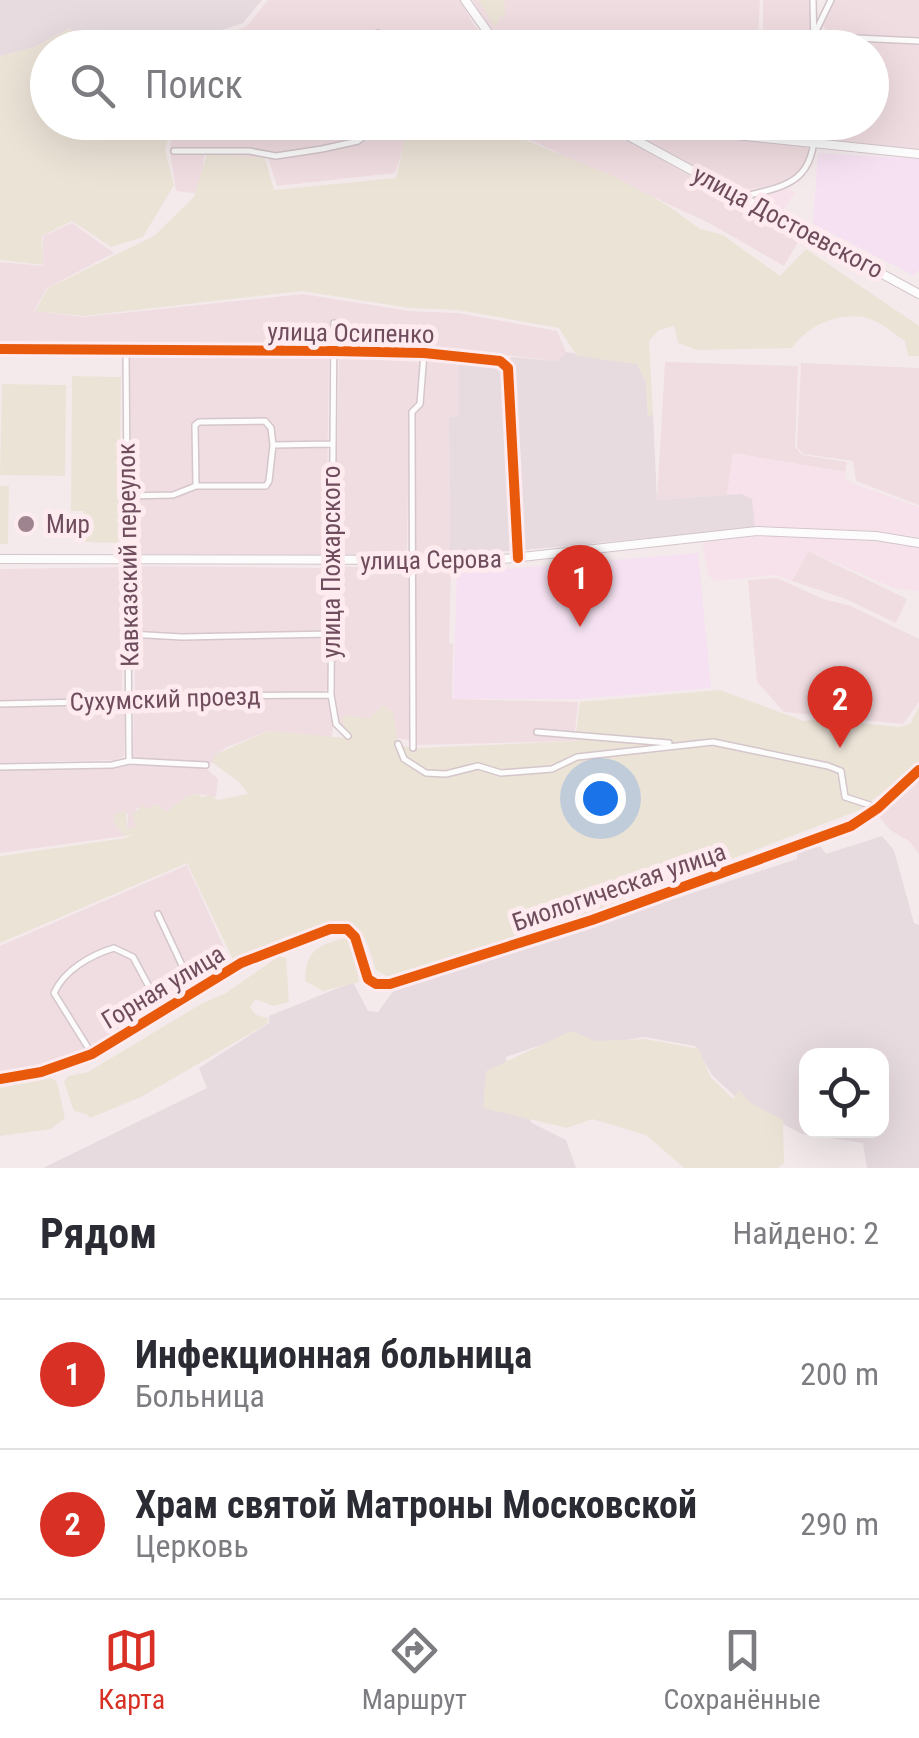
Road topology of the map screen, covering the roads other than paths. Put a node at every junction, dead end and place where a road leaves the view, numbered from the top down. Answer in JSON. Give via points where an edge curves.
{"nodes":[{"id":1,"x":464,"y":0,"type":"edge"},
{"id":2,"x":812,"y":0,"type":"edge"},
{"id":3,"x":831,"y":0,"type":"edge"},
{"id":4,"x":484,"y":30,"type":"edge"},
{"id":5,"x":814,"y":30,"type":"edge"},
{"id":6,"x":817,"y":30,"type":"edge"},
{"id":7,"x":889,"y":40,"type":"edge"},
{"id":8,"x":919,"y":41,"type":"edge"},
{"id":9,"x":359,"y":140,"type":"edge"},
{"id":10,"x":636,"y":140,"type":"edge"},
{"id":11,"x":780,"y":140,"type":"edge"},
{"id":12,"x":815,"y":140,"type":"edge"},
{"id":13,"x":815,"y":144,"type":"junction"},
{"id":14,"x":174,"y":151,"type":"dead end"},
{"id":15,"x":919,"y":154,"type":"edge"},
{"id":16,"x":740,"y":197,"type":"junction"},
{"id":17,"x":919,"y":294,"type":"edge"},
{"id":18,"x":334,"y":322,"type":"dead end"},
{"id":19,"x":0,"y":349,"type":"edge"},
{"id":20,"x":126,"y":349,"type":"junction"},
{"id":21,"x":335,"y":351,"type":"junction"},
{"id":22,"x":424,"y":353,"type":"junction"},
{"id":23,"x":332,"y":444,"type":"junction"},
{"id":24,"x":272,"y":446,"type":"junction"},
{"id":25,"x":196,"y":486,"type":"junction"},
{"id":26,"x":126,"y":496,"type":"junction"},
{"id":27,"x":919,"y":543,"type":"edge"},
{"id":28,"x":518,"y":558,"type":"junction"},
{"id":29,"x":0,"y":559,"type":"edge"},
{"id":30,"x":127,"y":560,"type":"junction"},
{"id":31,"x":330,"y":561,"type":"junction"},
{"id":32,"x":412,"y":561,"type":"junction"},
{"id":33,"x":129,"y":634,"type":"junction"},
{"id":34,"x":331,"y":634,"type":"junction"},
{"id":35,"x":330,"y":695,"type":"junction"},
{"id":36,"x":131,"y":696,"type":"junction"},
{"id":37,"x":0,"y":704,"type":"edge"},
{"id":38,"x":536,"y":732,"type":"dead end"},
{"id":39,"x":348,"y":736,"type":"dead end"},
{"id":40,"x":398,"y":744,"type":"dead end"},
{"id":41,"x":682,"y":744,"type":"junction"},
{"id":42,"x":413,"y":748,"type":"dead end"},
{"id":43,"x":129,"y":761,"type":"junction"},
{"id":44,"x":206,"y":764,"type":"dead end"},
{"id":45,"x":0,"y":767,"type":"edge"},
{"id":46,"x":919,"y":770,"type":"edge"},
{"id":47,"x":878,"y":808,"type":"junction"},
{"id":48,"x":158,"y":914,"type":"dead end"},
{"id":49,"x":346,"y":929,"type":"joint"},
{"id":50,"x":194,"y":992,"type":"junction"},
{"id":51,"x":162,"y":1011,"type":"junction"},
{"id":52,"x":92,"y":1054,"type":"junction"},
{"id":53,"x":0,"y":1079,"type":"edge"}],
"edges":[{"from":1,"to":4,"type":"street"},
{"from":2,"to":5,"type":"street"},
{"from":3,"to":6,"type":"street"},
{"from":7,"to":8,"type":"street"},
{"from":9,"to":14,"type":"street","via":[[276,156]]},
{"from":10,"to":16,"type":"street","name":"улица Достоевского"},
{"from":11,"to":13,"type":"street"},
{"from":12,"to":13,"type":"street"},
{"from":13,"to":15,"type":"street"},
{"from":13,"to":16,"type":"street","via":[[787,186]]},
{"from":16,"to":17,"type":"street","name":"улица Достоевского"},
{"from":18,"to":21,"type":"street","name":"улица Пожарского"},
{"from":19,"to":20,"type":"street","name":"улица Осипенко"},
{"from":20,"to":21,"type":"street","name":"улица Осипенко"},
{"from":20,"to":26,"type":"street","name":"Кавказский переулок"},
{"from":21,"to":22,"type":"street","name":"улица Осипенко"},
{"from":21,"to":23,"type":"street","name":"улица Пожарского"},
{"from":22,"to":28,"type":"street","name":"улица Осипенко","via":[[488,358],[508,368]]},
{"from":22,"to":32,"type":"street","via":[[420,404],[412,412]]},
{"from":23,"to":24,"type":"street"},
{"from":23,"to":31,"type":"street","name":"улица Пожарского"},
{"from":24,"to":25,"type":"street","via":[[266,486]]},
{"from":24,"to":25,"type":"street","via":[[265,421],[199,422]]},
{"from":25,"to":26,"type":"street","via":[[173,495]]},
{"from":26,"to":30,"type":"street","name":"Кавказский переулок"},
{"from":27,"to":28,"type":"street","name":"улица Серова","via":[[757,531]]},
{"from":28,"to":32,"type":"street","name":"улица Серова"},
{"from":29,"to":30,"type":"street","name":"улица Серова"},
{"from":30,"to":31,"type":"street","name":"улица Серова"},
{"from":30,"to":33,"type":"street","name":"Кавказский переулок"},
{"from":31,"to":32,"type":"street","name":"улица Серова"},
{"from":31,"to":34,"type":"street","name":"улица Пожарского"},
{"from":32,"to":42,"type":"street"},
{"from":33,"to":34,"type":"street"},
{"from":33,"to":36,"type":"street","name":"Кавказский переулок"},
{"from":34,"to":35,"type":"street","name":"улица Пожарского"},
{"from":35,"to":36,"type":"street","name":"Сухумский проезд"},
{"from":35,"to":39,"type":"street","name":"улица Пожарского","via":[[336,724]]},
{"from":36,"to":37,"type":"street","name":"Сухумский проезд"},
{"from":36,"to":43,"type":"street","name":"Кавказский переулок"},
{"from":38,"to":41,"type":"street"},
{"from":40,"to":41,"type":"street","via":[[414,766],[446,774],[478,766],[501,772],[552,768],[577,758]]},
{"from":41,"to":47,"type":"street","via":[[748,747],[828,766],[841,772],[844,796]]},
{"from":43,"to":44,"type":"street"},
{"from":43,"to":45,"type":"street"},
{"from":46,"to":47,"type":"street","name":"Биологическая улица"},
{"from":47,"to":49,"type":"street","name":"Биологическая улица","via":[[836,832],[592,920],[390,984],[368,978]]},
{"from":48,"to":50,"type":"street"},
{"from":49,"to":50,"type":"street","name":"Горная улица","via":[[240,963]]},
{"from":50,"to":51,"type":"street","name":"Горная улица"},
{"from":51,"to":52,"type":"street","name":"Горная улица"},
{"from":51,"to":52,"type":"street","via":[[129,954],[114,948],[80,964],[54,993]]},
{"from":52,"to":53,"type":"street","name":"Горная улица"}]}
